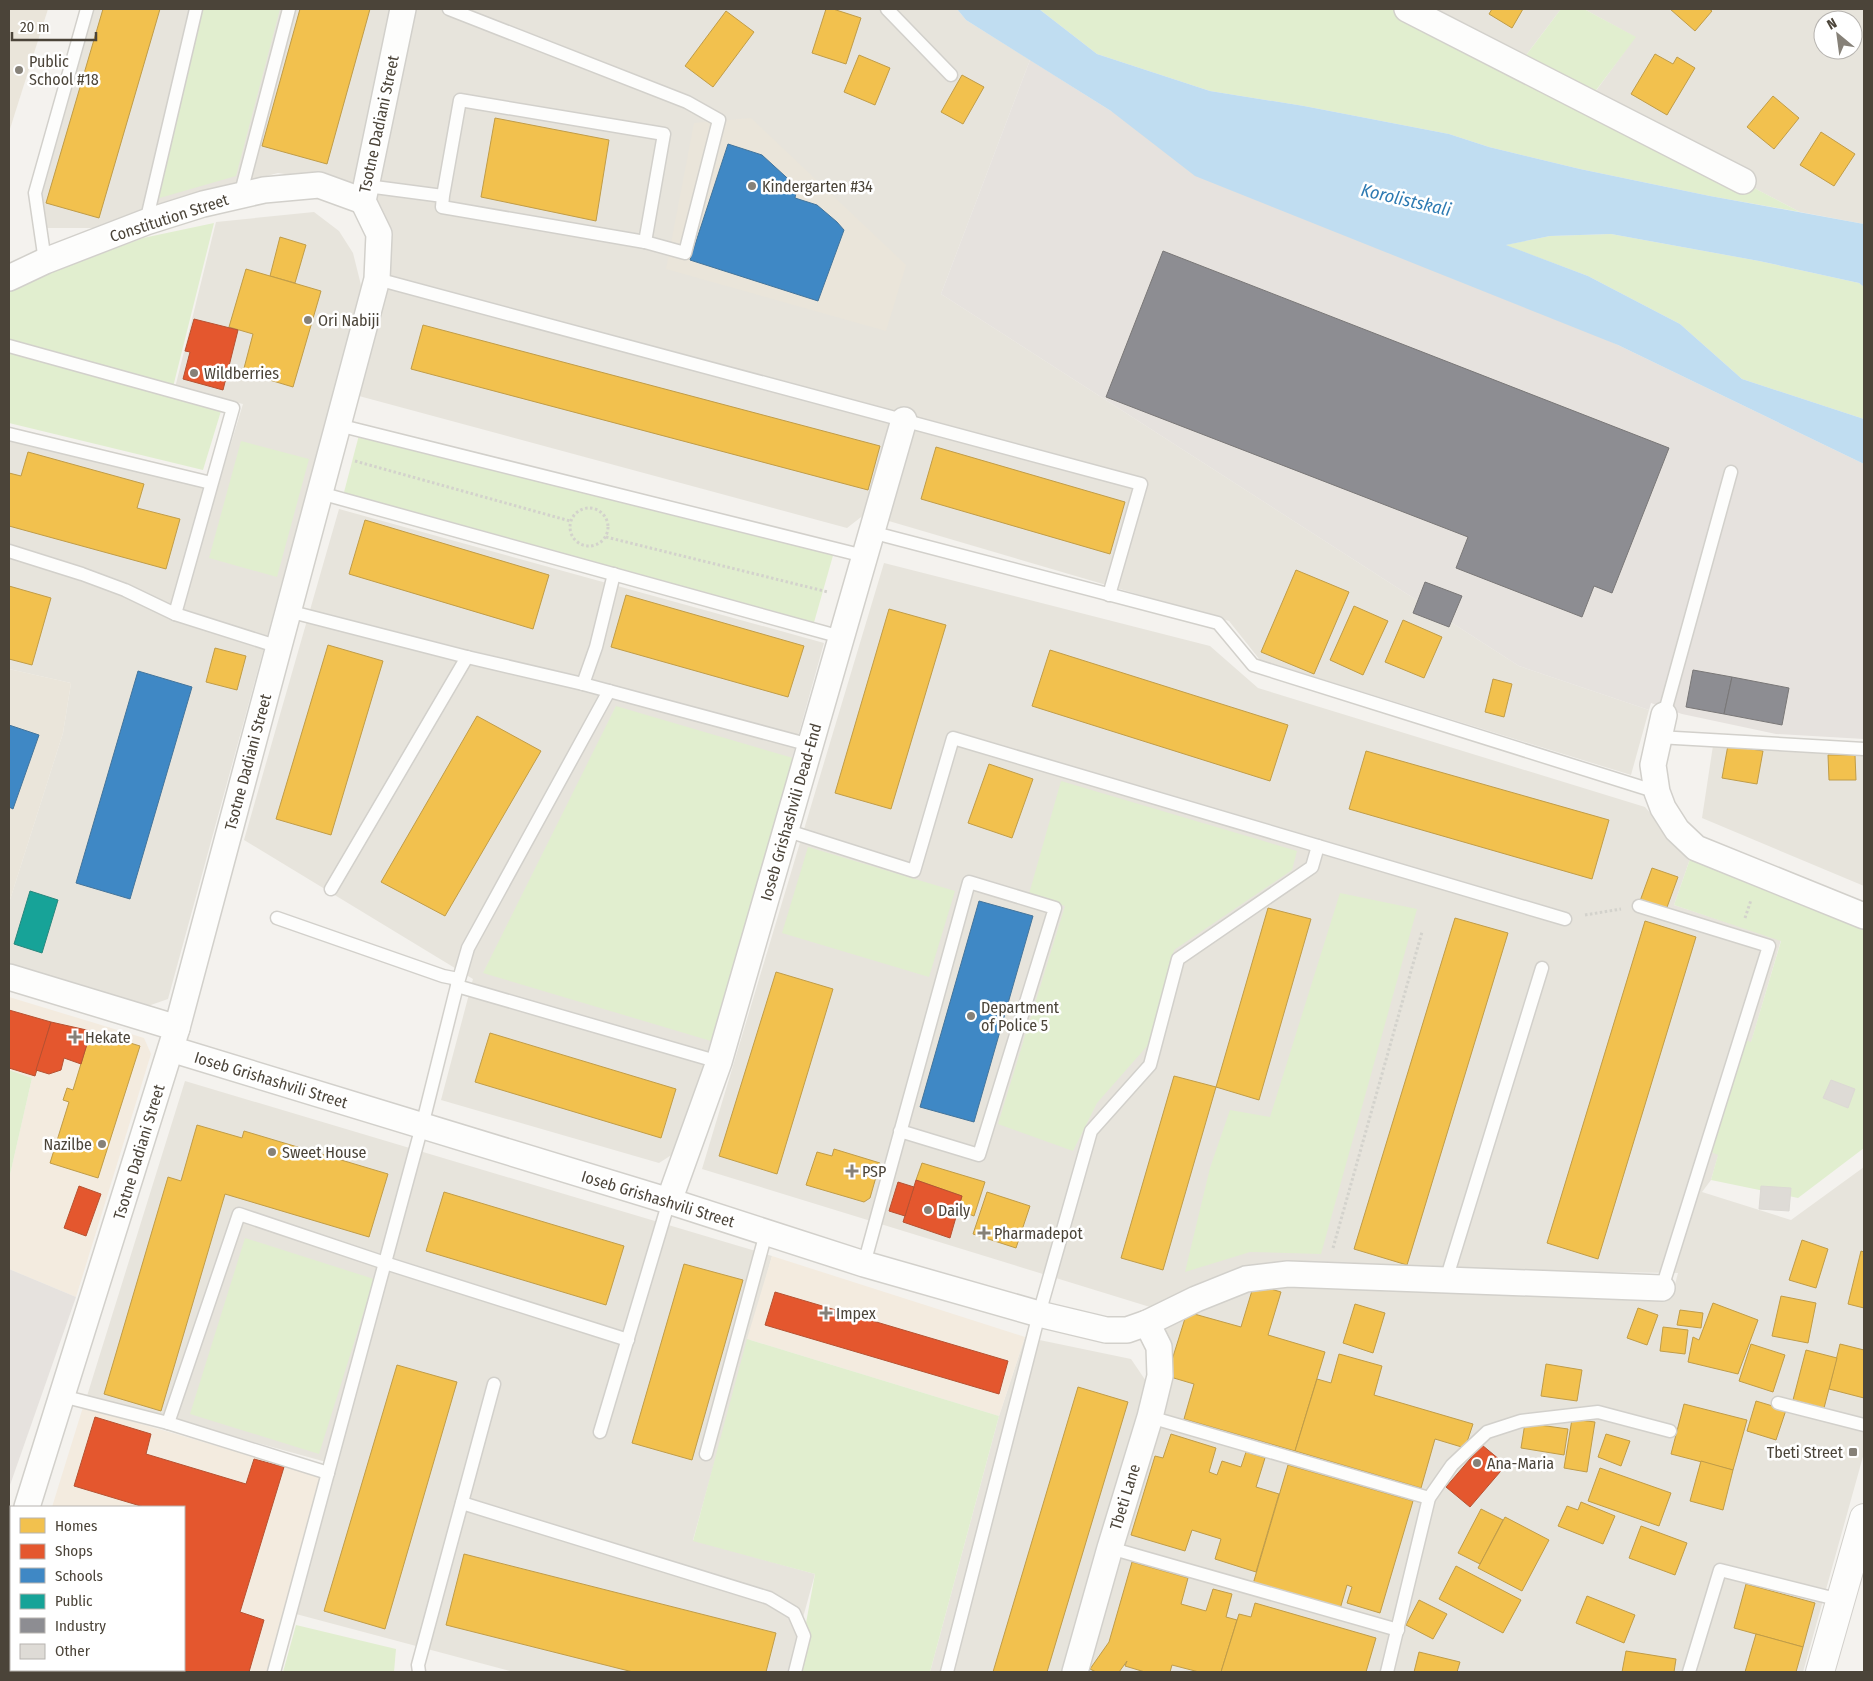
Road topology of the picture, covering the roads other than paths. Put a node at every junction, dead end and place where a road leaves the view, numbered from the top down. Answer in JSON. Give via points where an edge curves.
{"nodes":[{"id":1,"x":87,"y":9,"type":"edge"},
{"id":2,"x":196,"y":9,"type":"edge"},
{"id":3,"x":289,"y":9,"type":"edge"},
{"id":4,"x":403,"y":9,"type":"edge"},
{"id":5,"x":449,"y":9,"type":"edge"},
{"id":6,"x":887,"y":9,"type":"edge"},
{"id":7,"x":1407,"y":9,"type":"edge"},
{"id":8,"x":951,"y":75,"type":"dead end"},
{"id":9,"x":1742,"y":181,"type":"dead end"},
{"id":10,"x":365,"y":193,"type":"junction"},
{"id":11,"x":240,"y":196,"type":"junction"},
{"id":12,"x":443,"y":196,"type":"junction"},
{"id":13,"x":146,"y":222,"type":"junction"},
{"id":14,"x":646,"y":242,"type":"junction"},
{"id":15,"x":45,"y":262,"type":"junction"},
{"id":16,"x":9,"y":278,"type":"edge"},
{"id":17,"x":377,"y":279,"type":"junction"},
{"id":18,"x":9,"y":346,"type":"edge"},
{"id":19,"x":904,"y":420,"type":"junction"},
{"id":20,"x":338,"y":425,"type":"junction"},
{"id":21,"x":9,"y":434,"type":"edge"},
{"id":22,"x":1731,"y":472,"type":"dead end"},
{"id":23,"x":211,"y":483,"type":"junction"},
{"id":24,"x":320,"y":493,"type":"junction"},
{"id":25,"x":871,"y":532,"type":"junction"},
{"id":26,"x":9,"y":551,"type":"edge"},
{"id":27,"x":864,"y":556,"type":"junction"},
{"id":28,"x":614,"y":574,"type":"junction"},
{"id":29,"x":1109,"y":595,"type":"junction"},
{"id":30,"x":288,"y":611,"type":"junction"},
{"id":31,"x":175,"y":614,"type":"junction"},
{"id":32,"x":841,"y":637,"type":"junction"},
{"id":33,"x":279,"y":647,"type":"junction"},
{"id":34,"x":467,"y":657,"type":"junction"},
{"id":35,"x":583,"y":684,"type":"junction"},
{"id":36,"x":609,"y":690,"type":"junction"},
{"id":37,"x":1661,"y":726,"type":"junction"},
{"id":38,"x":810,"y":745,"type":"junction"},
{"id":39,"x":1864,"y":749,"type":"edge"},
{"id":40,"x":1657,"y":792,"type":"junction"},
{"id":41,"x":786,"y":830,"type":"junction"},
{"id":42,"x":1318,"y":846,"type":"junction"},
{"id":43,"x":331,"y":889,"type":"dead end"},
{"id":44,"x":1639,"y":906,"type":"road end"},
{"id":45,"x":1864,"y":916,"type":"edge"},
{"id":46,"x":277,"y":918,"type":"dead end"},
{"id":47,"x":1565,"y":919,"type":"road end"},
{"id":48,"x":1542,"y":968,"type":"dead end"},
{"id":49,"x":9,"y":977,"type":"edge"},
{"id":50,"x":458,"y":982,"type":"junction"},
{"id":51,"x":174,"y":1039,"type":"junction"},
{"id":52,"x":719,"y":1062,"type":"junction"},
{"id":53,"x":422,"y":1126,"type":"junction"},
{"id":54,"x":900,"y":1131,"type":"junction"},
{"id":55,"x":670,"y":1202,"type":"junction"},
{"id":56,"x":766,"y":1233,"type":"junction"},
{"id":57,"x":385,"y":1264,"type":"junction"},
{"id":58,"x":864,"y":1264,"type":"junction"},
{"id":59,"x":1446,"y":1280,"type":"junction"},
{"id":60,"x":1662,"y":1288,"type":"joint"},
{"id":61,"x":1039,"y":1314,"type":"junction"},
{"id":62,"x":1147,"y":1323,"type":"junction"},
{"id":63,"x":628,"y":1340,"type":"junction"},
{"id":64,"x":494,"y":1384,"type":"dead end"},
{"id":65,"x":62,"y":1396,"type":"junction"},
{"id":66,"x":1778,"y":1403,"type":"dead end"},
{"id":67,"x":1150,"y":1417,"type":"junction"},
{"id":68,"x":168,"y":1423,"type":"junction"},
{"id":69,"x":1864,"y":1425,"type":"edge"},
{"id":70,"x":1670,"y":1431,"type":"dead end"},
{"id":71,"x":600,"y":1432,"type":"dead end"},
{"id":72,"x":706,"y":1454,"type":"dead end"},
{"id":73,"x":328,"y":1473,"type":"junction"},
{"id":74,"x":1429,"y":1498,"type":"junction"},
{"id":75,"x":462,"y":1503,"type":"junction"},
{"id":76,"x":27,"y":1506,"type":"edge"},
{"id":77,"x":1864,"y":1518,"type":"edge"},
{"id":78,"x":1110,"y":1548,"type":"junction"},
{"id":79,"x":1840,"y":1600,"type":"junction"},
{"id":80,"x":1398,"y":1630,"type":"junction"},
{"id":81,"x":274,"y":1672,"type":"edge"},
{"id":82,"x":419,"y":1672,"type":"edge"},
{"id":83,"x":795,"y":1672,"type":"edge"},
{"id":84,"x":947,"y":1672,"type":"edge"},
{"id":85,"x":1075,"y":1672,"type":"edge"},
{"id":86,"x":1387,"y":1672,"type":"edge"},
{"id":87,"x":1689,"y":1672,"type":"edge"},
{"id":88,"x":1820,"y":1672,"type":"edge"}],
"edges":[{"from":1,"to":15,"type":"lane","via":[[35,193]]},
{"from":2,"to":13,"type":"lane"},
{"from":3,"to":11,"type":"lane"},
{"from":4,"to":10,"type":"street","name":"Tsotne Dadiani Street"},
{"from":5,"to":14,"type":"lane","via":[[687,102],[719,120],[685,253]]},
{"from":6,"to":8,"type":"lane"},
{"from":7,"to":9,"type":"street"},
{"from":10,"to":11,"type":"street","name":"Constitution Street","via":[[319,185],[264,190]]},
{"from":10,"to":12,"type":"lane"},
{"from":10,"to":17,"type":"street","name":"Tsotne Dadiani Street","via":[[379,234]]},
{"from":11,"to":13,"type":"street","name":"Constitution Street"},
{"from":12,"to":14,"type":"lane","via":[[442,207]]},
{"from":12,"to":14,"type":"lane","via":[[460,100],[664,134]]},
{"from":13,"to":15,"type":"street","name":"Constitution Street"},
{"from":15,"to":16,"type":"street","name":"Constitution Street"},
{"from":17,"to":19,"type":"lane"},
{"from":17,"to":20,"type":"street","name":"Tsotne Dadiani Street"},
{"from":18,"to":23,"type":"lane","via":[[233,408]]},
{"from":19,"to":25,"type":"street","name":"Ioseb Grishashvili Dead-End"},
{"from":19,"to":29,"type":"lane","via":[[1141,484]]},
{"from":20,"to":24,"type":"street","name":"Tsotne Dadiani Street"},
{"from":20,"to":27,"type":"lane"},
{"from":21,"to":23,"type":"lane"},
{"from":22,"to":37,"type":"lane"},
{"from":23,"to":31,"type":"lane"},
{"from":24,"to":28,"type":"lane"},
{"from":24,"to":30,"type":"street","name":"Tsotne Dadiani Street"},
{"from":25,"to":27,"type":"street","name":"Ioseb Grishashvili Dead-End"},
{"from":25,"to":29,"type":"lane"},
{"from":26,"to":31,"type":"lane","via":[[125,590]]},
{"from":27,"to":32,"type":"street","name":"Ioseb Grishashvili Dead-End"},
{"from":28,"to":32,"type":"lane"},
{"from":28,"to":35,"type":"lane"},
{"from":29,"to":40,"type":"lane","via":[[1218,623],[1253,665]]},
{"from":30,"to":33,"type":"street","name":"Tsotne Dadiani Street"},
{"from":30,"to":34,"type":"lane"},
{"from":31,"to":33,"type":"lane"},
{"from":32,"to":38,"type":"street","name":"Ioseb Grishashvili Dead-End"},
{"from":33,"to":51,"type":"street","name":"Tsotne Dadiani Street"},
{"from":34,"to":35,"type":"lane"},
{"from":34,"to":43,"type":"lane"},
{"from":35,"to":36,"type":"lane"},
{"from":36,"to":38,"type":"lane"},
{"from":36,"to":50,"type":"lane","via":[[468,948]]},
{"from":37,"to":39,"type":"lane"},
{"from":37,"to":40,"type":"street","via":[[1652,765]]},
{"from":38,"to":41,"type":"street","name":"Ioseb Grishashvili Dead-End"},
{"from":40,"to":45,"type":"street","via":[[1677,830],[1696,848]]},
{"from":41,"to":42,"type":"lane","via":[[914,871],[953,738]]},
{"from":41,"to":52,"type":"street","name":"Ioseb Grishashvili Dead-End"},
{"from":42,"to":47,"type":"lane"},
{"from":42,"to":61,"type":"lane","via":[[1312,867],[1178,959],[1150,1065],[1091,1131]]},
{"from":44,"to":60,"type":"lane","via":[[1769,946]]},
{"from":46,"to":50,"type":"lane"},
{"from":48,"to":59,"type":"lane"},
{"from":49,"to":51,"type":"street","name":"Ioseb Grishashvili Street"},
{"from":50,"to":52,"type":"lane"},
{"from":50,"to":53,"type":"lane"},
{"from":51,"to":53,"type":"street","name":"Ioseb Grishashvili Street"},
{"from":51,"to":65,"type":"street","name":"Tsotne Dadiani Street"},
{"from":52,"to":55,"type":"street","name":"Ioseb Grishashvili Dead-End"},
{"from":53,"to":55,"type":"street","name":"Ioseb Grishashvili Street"},
{"from":53,"to":57,"type":"lane"},
{"from":54,"to":54,"type":"lane","via":[[979,1155],[1055,908],[969,882]]},
{"from":54,"to":58,"type":"lane"},
{"from":55,"to":56,"type":"street","name":"Ioseb Grishashvili Street"},
{"from":55,"to":63,"type":"lane"},
{"from":56,"to":58,"type":"street","name":"Ioseb Grishashvili Street"},
{"from":56,"to":72,"type":"lane"},
{"from":57,"to":63,"type":"lane"},
{"from":57,"to":68,"type":"lane","via":[[239,1214]]},
{"from":57,"to":73,"type":"lane"},
{"from":58,"to":61,"type":"street","name":"Ioseb Grishashvili Street"},
{"from":59,"to":60,"type":"street","name":"Ioseb Grishashvili Street"},
{"from":59,"to":62,"type":"street","name":"Ioseb Grishashvili Street","via":[[1288,1274],[1246,1279]]},
{"from":61,"to":62,"type":"street","name":"Ioseb Grishashvili Street","via":[[1106,1330],[1126,1330]]},
{"from":61,"to":84,"type":"lane"},
{"from":62,"to":67,"type":"street","name":"Tbeti Lane","via":[[1159,1347],[1160,1376]]},
{"from":63,"to":71,"type":"lane"},
{"from":64,"to":75,"type":"lane"},
{"from":65,"to":68,"type":"lane"},
{"from":65,"to":76,"type":"street","name":"Tsotne Dadiani Street"},
{"from":66,"to":69,"type":"lane"},
{"from":67,"to":74,"type":"lane"},
{"from":67,"to":78,"type":"street","name":"Tbeti Lane"},
{"from":68,"to":73,"type":"lane"},
{"from":70,"to":74,"type":"lane","via":[[1598,1412],[1521,1421],[1487,1432],[1452,1465]]},
{"from":73,"to":81,"type":"lane"},
{"from":74,"to":80,"type":"lane"},
{"from":75,"to":82,"type":"lane","via":[[418,1665]]},
{"from":75,"to":83,"type":"lane","via":[[769,1598],[794,1613],[804,1636]]},
{"from":77,"to":79,"type":"street"},
{"from":78,"to":80,"type":"lane"},
{"from":78,"to":85,"type":"street","name":"Tbeti Lane"},
{"from":79,"to":87,"type":"lane","via":[[1720,1570]]},
{"from":79,"to":88,"type":"street"},
{"from":80,"to":86,"type":"lane"}]}
